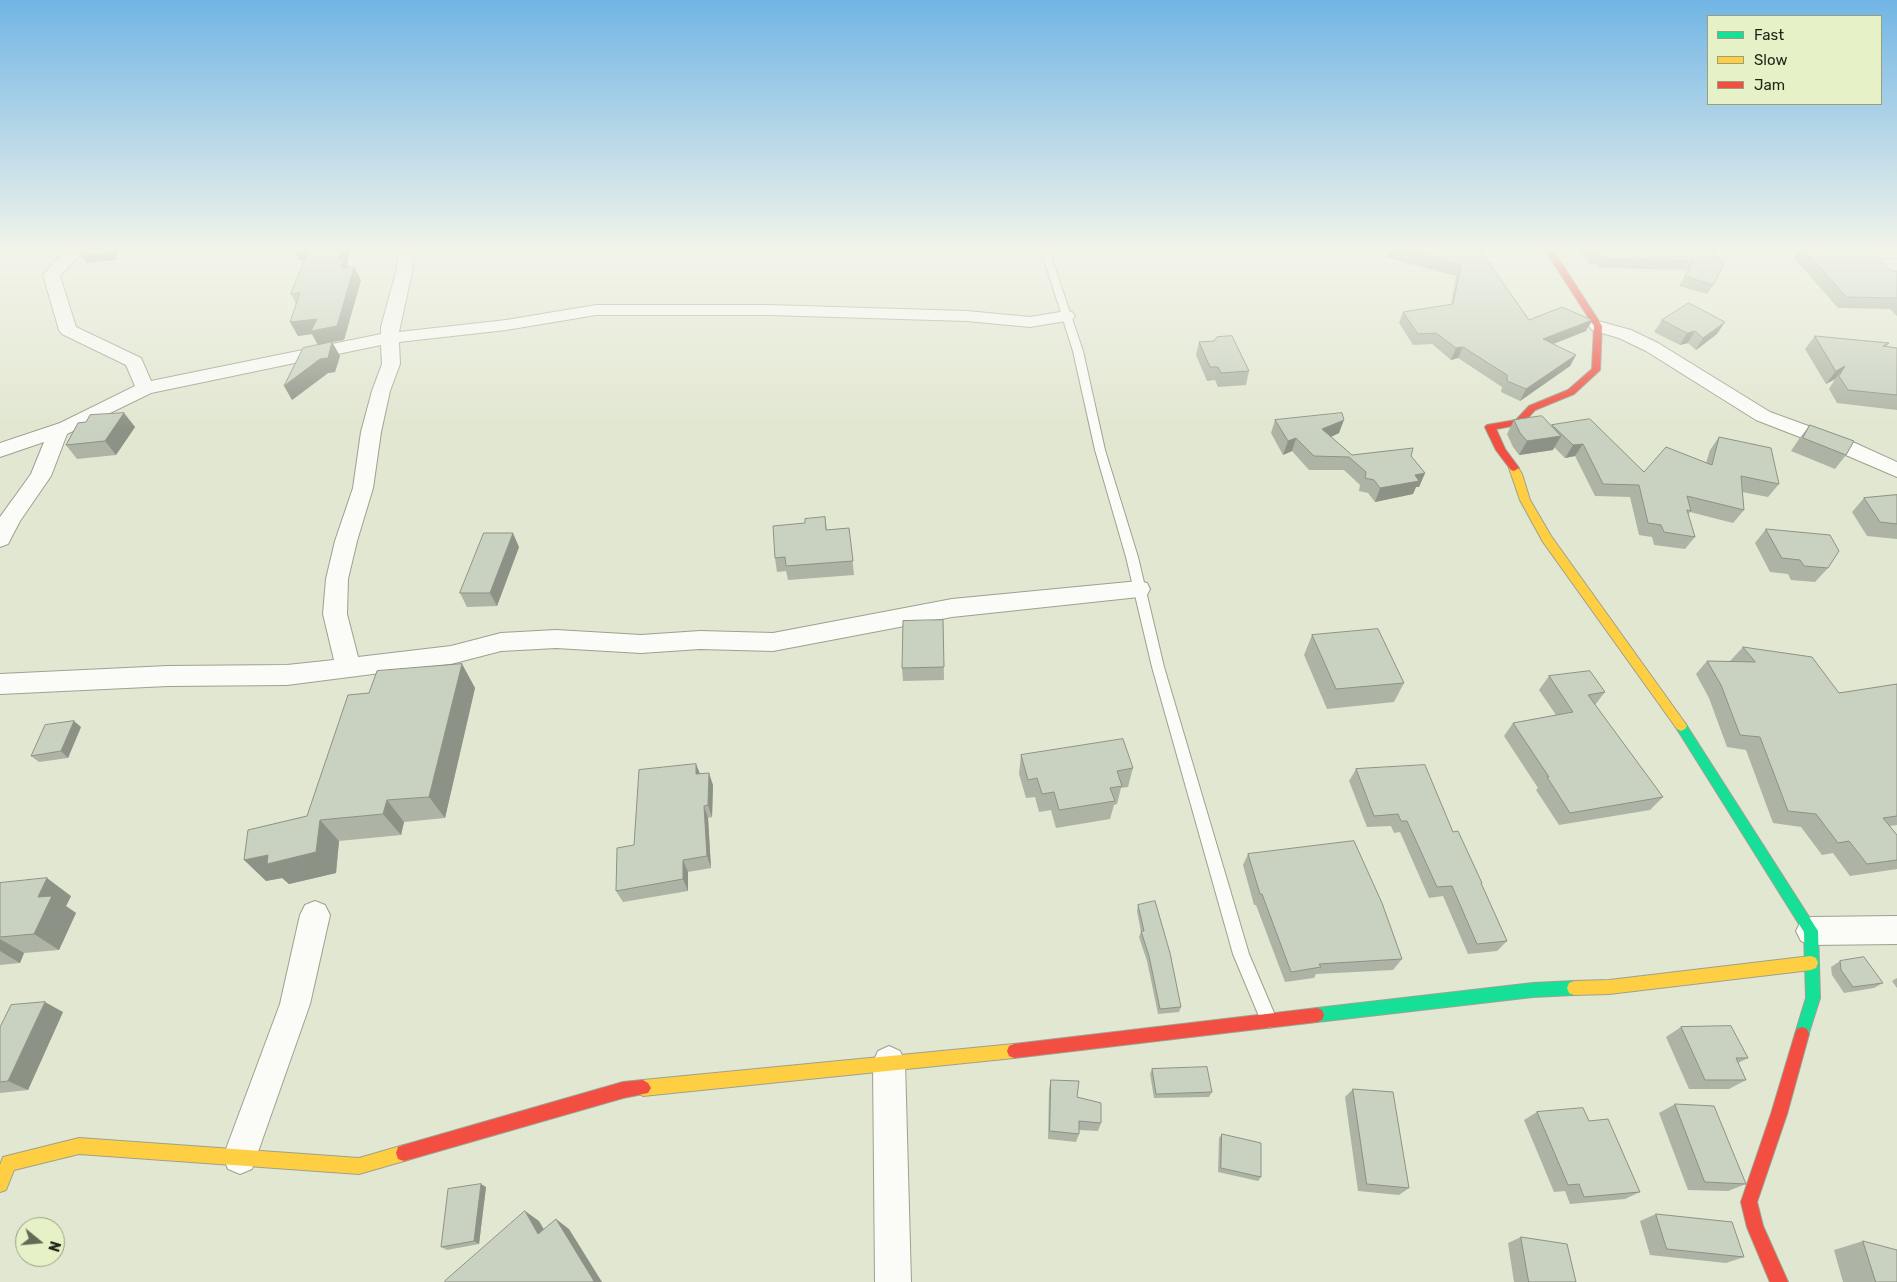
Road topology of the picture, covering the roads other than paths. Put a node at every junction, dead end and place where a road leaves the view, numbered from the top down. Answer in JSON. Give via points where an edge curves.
{"nodes":[{"id":1,"x":62,"y":310,"type":"edge"},
{"id":2,"x":394,"y":310,"type":"edge"},
{"id":3,"x":1064,"y":310,"type":"edge"},
{"id":4,"x":1588,"y":310,"type":"edge"},
{"id":5,"x":1066,"y":316,"type":"junction"},
{"id":6,"x":1598,"y":326,"type":"junction"},
{"id":7,"x":390,"y":338,"type":"junction"},
{"id":8,"x":145,"y":388,"type":"junction"},
{"id":9,"x":59,"y":430,"type":"junction"},
{"id":10,"x":0,"y":450,"type":"edge"},
{"id":11,"x":1897,"y":470,"type":"edge"},
{"id":12,"x":0,"y":539,"type":"edge"},
{"id":13,"x":1139,"y":589,"type":"junction"},
{"id":14,"x":348,"y":667,"type":"junction"},
{"id":15,"x":0,"y":684,"type":"edge"},
{"id":16,"x":315,"y":915,"type":"dead end"},
{"id":17,"x":1897,"y":930,"type":"edge"},
{"id":18,"x":1811,"y":931,"type":"junction"},
{"id":19,"x":1810,"y":963,"type":"junction"},
{"id":20,"x":1269,"y":1021,"type":"junction"},
{"id":21,"x":889,"y":1062,"type":"junction"},
{"id":22,"x":240,"y":1157,"type":"junction"},
{"id":23,"x":0,"y":1184,"type":"edge"},
{"id":24,"x":893,"y":1282,"type":"edge"},
{"id":25,"x":1779,"y":1282,"type":"edge"}],
"edges":[{"from":1,"to":8,"type":"street","via":[[68,330],[134,362]]},
{"from":2,"to":7,"type":"street"},
{"from":3,"to":5,"type":"lane"},
{"from":4,"to":6,"type":"street"},
{"from":5,"to":7,"type":"street","via":[[1030,322],[968,316],[769,310],[596,310],[506,325]]},
{"from":5,"to":13,"type":"lane","via":[[1078,351],[1100,450]]},
{"from":6,"to":11,"type":"street","via":[[1626,334],[1652,347],[1763,416]]},
{"from":6,"to":18,"type":"street","via":[[1596,370],[1572,392],[1532,408],[1519,422],[1490,427],[1501,450],[1518,473],[1528,508],[1547,539],[1674,715]]},
{"from":7,"to":8,"type":"street"},
{"from":7,"to":14,"type":"street","via":[[391,364],[381,391],[363,488],[338,579],[335,614]]},
{"from":8,"to":9,"type":"street"},
{"from":9,"to":10,"type":"street"},
{"from":9,"to":12,"type":"street","via":[[41,476],[10,518]]},
{"from":13,"to":14,"type":"street","via":[[952,608],[773,642],[700,640],[641,644],[556,639],[501,642],[450,655]]},
{"from":13,"to":20,"type":"lane","via":[[1158,667],[1241,954]]},
{"from":14,"to":15,"type":"street","via":[[287,674]]},
{"from":16,"to":22,"type":"street","via":[[294,1004]]},
{"from":17,"to":18,"type":"street"},
{"from":18,"to":19,"type":"street"},
{"from":19,"to":20,"type":"street","via":[[1609,987],[1534,990]]},
{"from":19,"to":25,"type":"street","via":[[1813,998],[1749,1202],[1755,1227]]},
{"from":20,"to":21,"type":"street"},
{"from":21,"to":22,"type":"street","via":[[623,1090],[359,1166]]},
{"from":21,"to":24,"type":"street"},
{"from":22,"to":23,"type":"street","via":[[79,1146],[9,1163]]}]}
